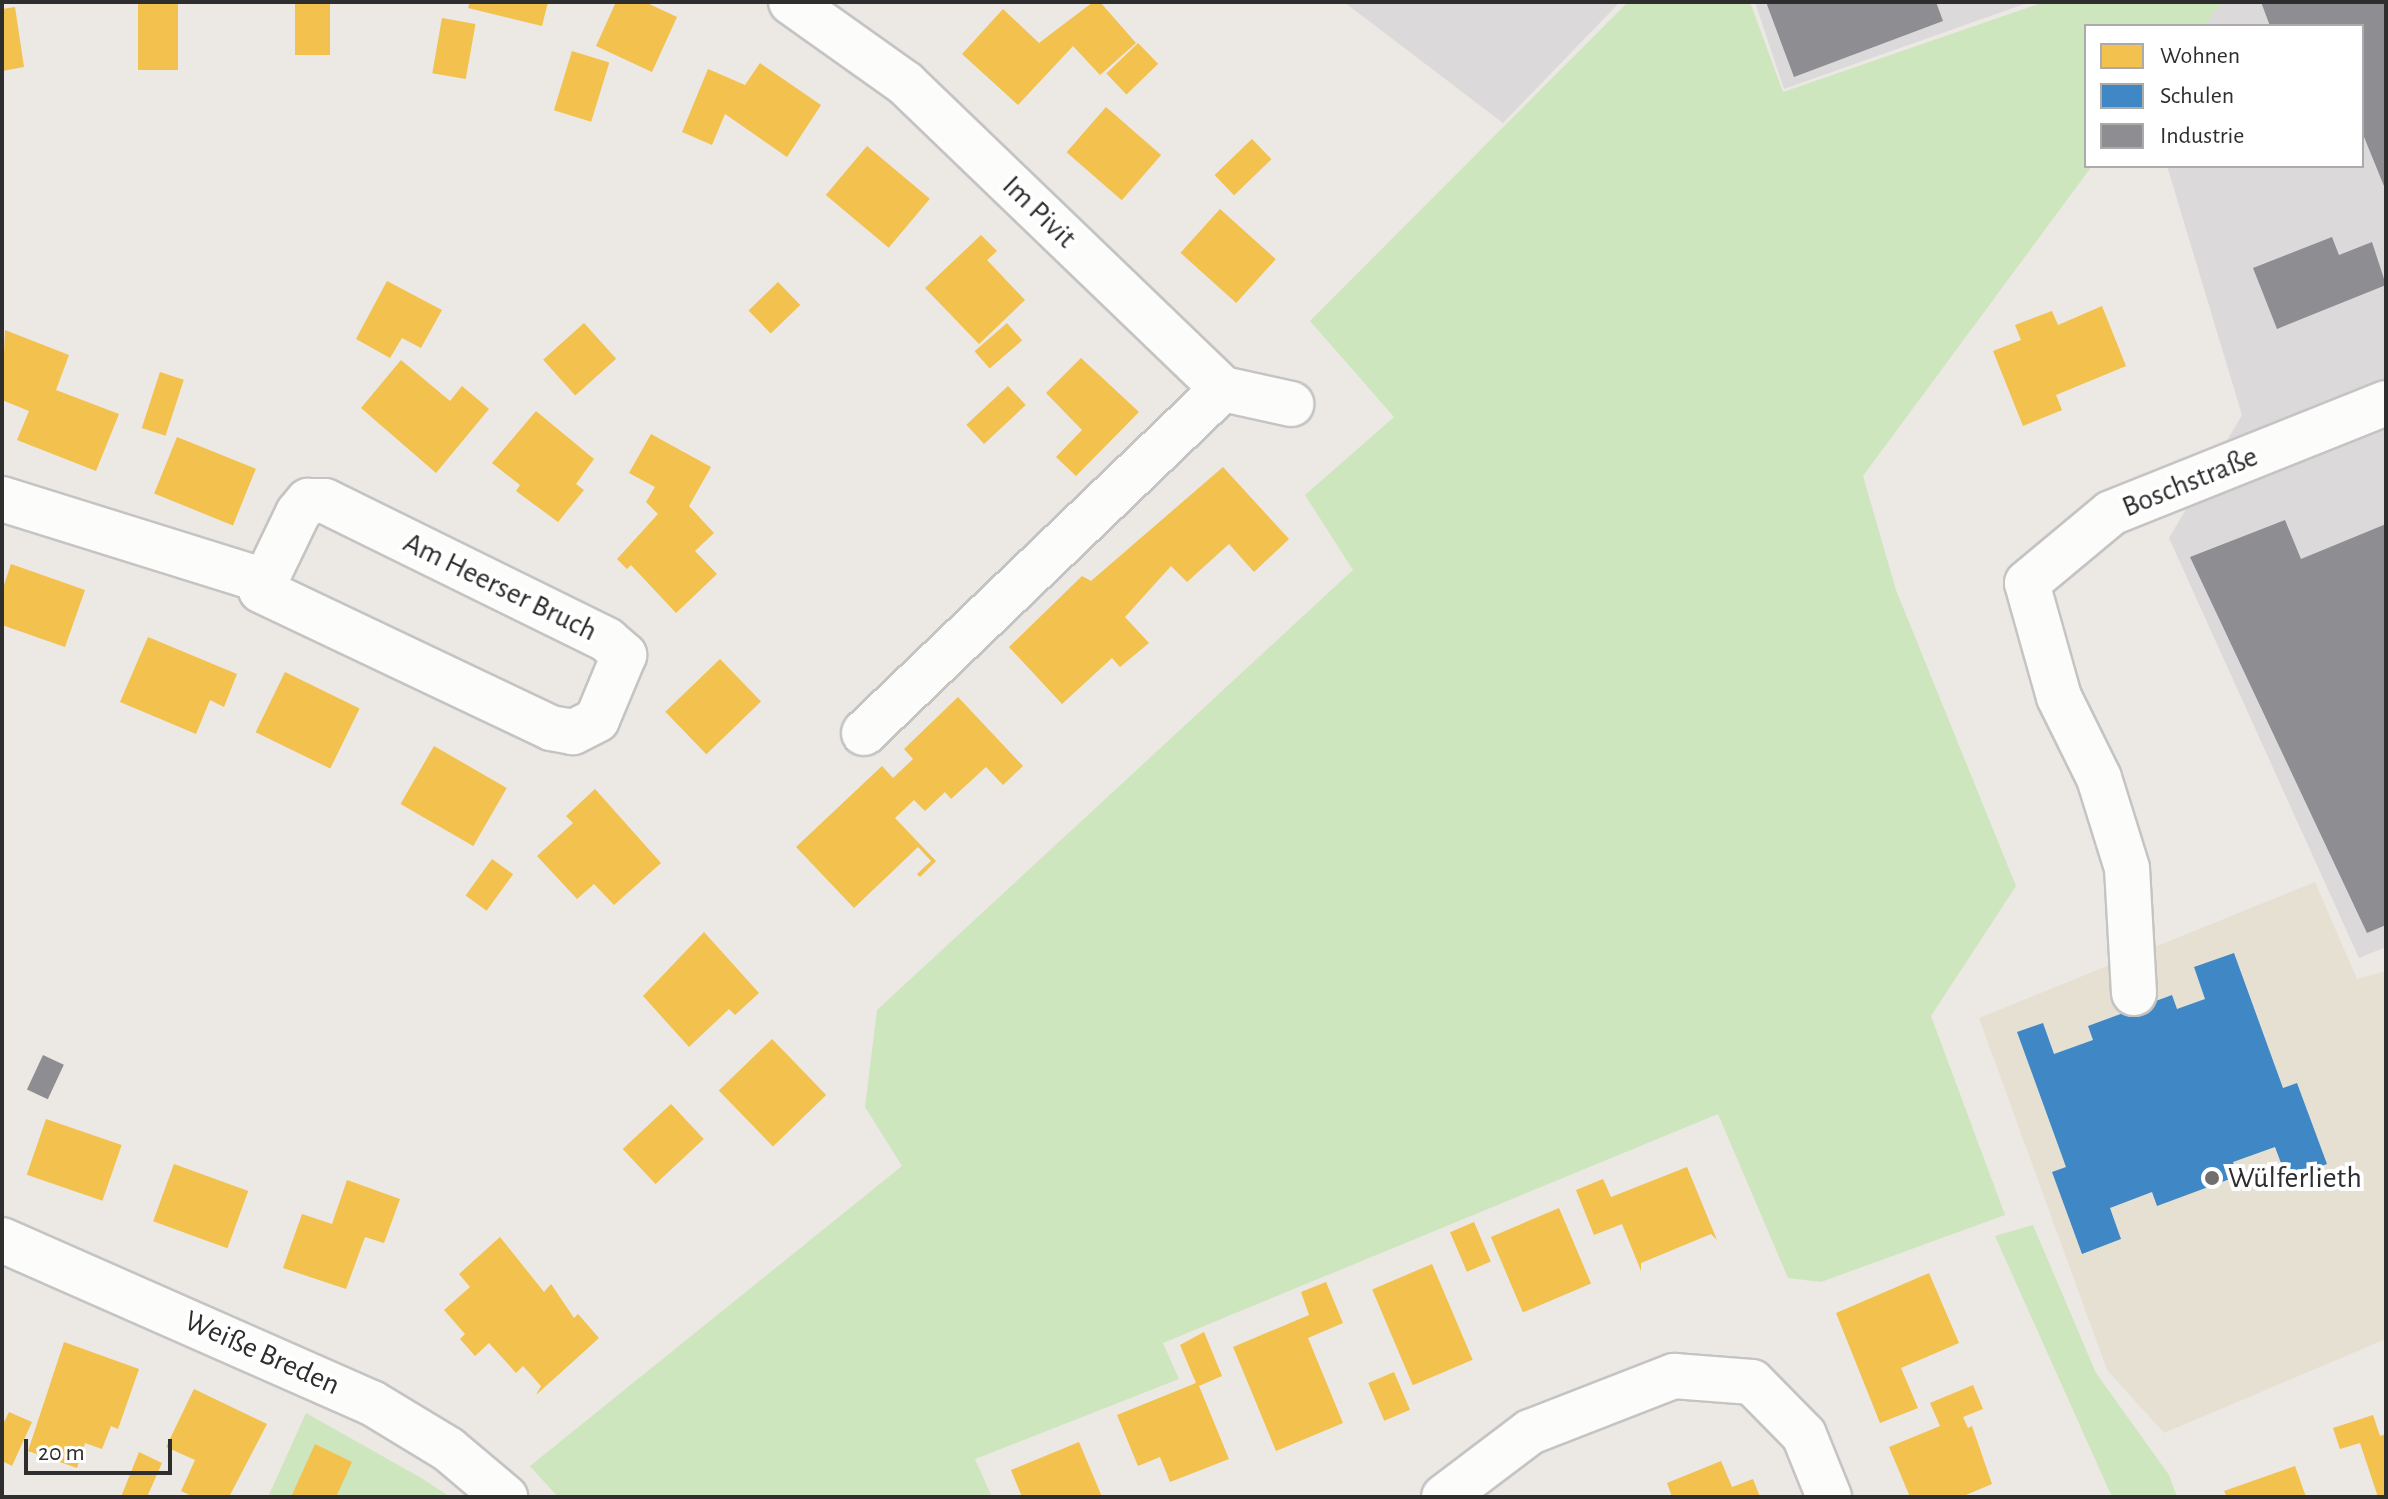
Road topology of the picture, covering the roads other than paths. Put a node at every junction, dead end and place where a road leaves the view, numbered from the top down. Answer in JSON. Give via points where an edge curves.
{"nodes":[{"id":1,"x":791,"y":2,"type":"edge"},
{"id":2,"x":1223,"y":389,"type":"junction"},
{"id":3,"x":2386,"y":403,"type":"edge"},
{"id":4,"x":1291,"y":404,"type":"dead end"},
{"id":5,"x":2,"y":499,"type":"edge"},
{"id":6,"x":262,"y":580,"type":"junction"},
{"id":7,"x":864,"y":733,"type":"dead end"},
{"id":8,"x":2134,"y":993,"type":"dead end"},
{"id":9,"x":2,"y":1240,"type":"edge"},
{"id":10,"x":1448,"y":1495,"type":"edge"},
{"id":11,"x":505,"y":1497,"type":"edge"},
{"id":12,"x":1829,"y":1497,"type":"edge"}],
"edges":[{"from":1,"to":2,"type":"street","name":"Im Pivit","via":[[905,83]]},
{"from":2,"to":4,"type":"street"},
{"from":2,"to":7,"type":"street"},
{"from":3,"to":8,"type":"street","name":"Boschstraße","via":[[2111,513],[2027,583],[2059,697],[2099,778],[2127,868]]},
{"from":5,"to":6,"type":"street","name":"Am Heerser Bruch"},
{"from":6,"to":6,"type":"street","name":"Am Heerser Bruch","via":[[261,590],[551,728],[573,732],[597,720],[624,655],[607,640],[325,501],[308,501],[298,513]]},
{"from":9,"to":11,"type":"street","name":"Weiße Breden","via":[[372,1403],[448,1449]]},
{"from":10,"to":12,"type":"street","via":[[1530,1432],[1674,1376],[1752,1382],[1804,1435]]}]}
